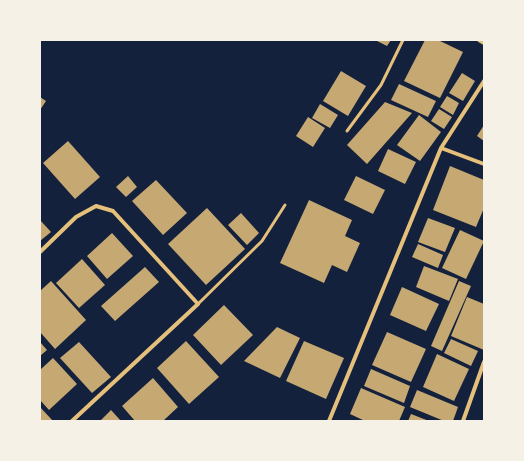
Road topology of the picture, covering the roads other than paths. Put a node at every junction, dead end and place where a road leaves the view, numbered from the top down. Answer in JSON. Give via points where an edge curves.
{"nodes":[{"id":1,"x":403,"y":40,"type":"edge"},
{"id":2,"x":480,"y":40,"type":"edge"},
{"id":3,"x":484,"y":43,"type":"edge"},
{"id":4,"x":484,"y":81,"type":"edge"},
{"id":5,"x":347,"y":131,"type":"dead end"},
{"id":6,"x":441,"y":148,"type":"junction"},
{"id":7,"x":484,"y":164,"type":"edge"},
{"id":8,"x":285,"y":205,"type":"dead end"},
{"id":9,"x":40,"y":252,"type":"edge"},
{"id":10,"x":198,"y":304,"type":"junction"},
{"id":11,"x":484,"y":362,"type":"edge"},
{"id":12,"x":72,"y":421,"type":"edge"},
{"id":13,"x":329,"y":421,"type":"edge"},
{"id":14,"x":463,"y":421,"type":"edge"}],
"edges":[{"from":1,"to":5,"type":"lane","via":[[381,85]]},
{"from":2,"to":3,"type":"street"},
{"from":4,"to":6,"type":"street"},
{"from":6,"to":7,"type":"street"},
{"from":6,"to":13,"type":"street"},
{"from":8,"to":10,"type":"lane","via":[[262,241]]},
{"from":9,"to":10,"type":"street","via":[[76,217],[96,206],[113,211]]},
{"from":10,"to":12,"type":"street"},
{"from":11,"to":14,"type":"street"}]}
